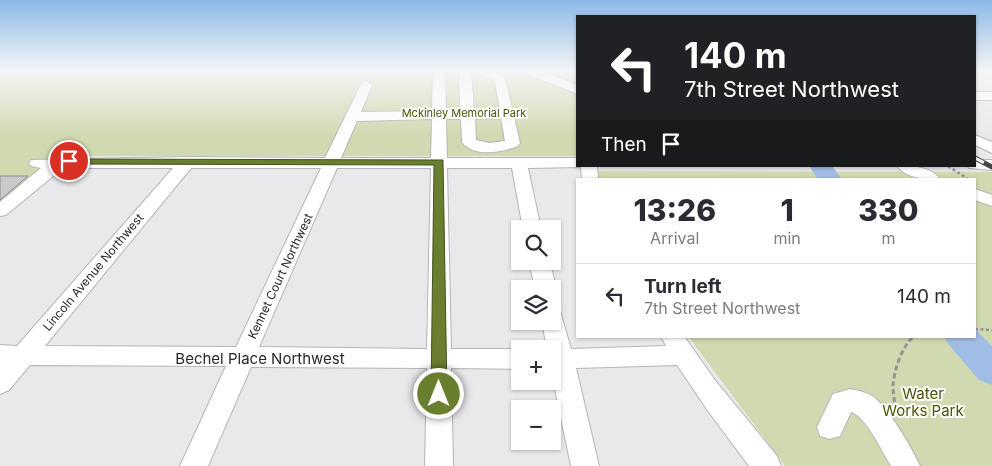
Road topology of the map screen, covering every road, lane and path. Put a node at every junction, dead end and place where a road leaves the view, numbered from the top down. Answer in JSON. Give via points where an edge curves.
{"nodes":[{"id":1,"x":362,"y":93,"type":"edge"},
{"id":2,"x":439,"y":93,"type":"edge"},
{"id":3,"x":466,"y":93,"type":"edge"},
{"id":4,"x":503,"y":93,"type":"edge"},
{"id":5,"x":976,"y":96,"type":"edge"},
{"id":6,"x":992,"y":96,"type":"edge"},
{"id":7,"x":507,"y":114,"type":"junction"},
{"id":8,"x":468,"y":115,"type":"junction"},
{"id":9,"x":439,"y":116,"type":"junction"},
{"id":10,"x":351,"y":118,"type":"junction"},
{"id":11,"x":976,"y":140,"type":"edge"},
{"id":12,"x":992,"y":148,"type":"edge"},
{"id":13,"x":37,"y":162,"type":"dead end"},
{"id":14,"x":187,"y":162,"type":"junction"},
{"id":15,"x":439,"y":162,"type":"junction"},
{"id":16,"x":60,"y":163,"type":"junction"},
{"id":17,"x":332,"y":163,"type":"junction"},
{"id":18,"x":519,"y":163,"type":"junction"},
{"id":19,"x":576,"y":163,"type":"edge"},
{"id":20,"x":976,"y":165,"type":"edge"},
{"id":21,"x":992,"y":165,"type":"edge"},
{"id":22,"x":907,"y":167,"type":"edge"},
{"id":23,"x":950,"y":167,"type":"edge"},
{"id":24,"x":930,"y":178,"type":"edge"},
{"id":25,"x":966,"y":178,"type":"edge"},
{"id":26,"x":976,"y":194,"type":"edge"},
{"id":27,"x":992,"y":201,"type":"edge"},
{"id":28,"x":0,"y":211,"type":"edge"},
{"id":29,"x":530,"y":220,"type":"edge"},
{"id":30,"x":976,"y":329,"type":"edge"},
{"id":31,"x":992,"y":330,"type":"edge"},
{"id":32,"x":910,"y":338,"type":"edge"},
{"id":33,"x":677,"y":346,"type":"edge"},
{"id":34,"x":12,"y":355,"type":"edge"},
{"id":35,"x":242,"y":358,"type":"junction"},
{"id":36,"x":439,"y":358,"type":"junction"},
{"id":37,"x":511,"y":359,"type":"edge"},
{"id":38,"x":561,"y":360,"type":"edge"},
{"id":39,"x":561,"y":372,"type":"edge"},
{"id":40,"x":0,"y":382,"type":"edge"},
{"id":41,"x":830,"y":427,"type":"dead end"},
{"id":42,"x":885,"y":432,"type":"junction"},
{"id":43,"x":194,"y":466,"type":"edge"},
{"id":44,"x":439,"y":466,"type":"edge"},
{"id":45,"x":585,"y":466,"type":"edge"},
{"id":46,"x":767,"y":466,"type":"edge"},
{"id":47,"x":906,"y":466,"type":"edge"}],
"edges":[{"from":1,"to":10,"type":"street","name":"Kennet Court Northwest"},
{"from":2,"to":9,"type":"street"},
{"from":3,"to":8,"type":"street"},
{"from":4,"to":7,"type":"street"},
{"from":5,"to":6,"type":"street"},
{"from":7,"to":8,"type":"street"},
{"from":7,"to":8,"type":"street","via":[[513,143],[504,147],[474,146],[469,142]]},
{"from":8,"to":9,"type":"street"},
{"from":9,"to":10,"type":"street"},
{"from":9,"to":15,"type":"street"},
{"from":10,"to":17,"type":"street","name":"Kennet Court Northwest"},
{"from":11,"to":12,"type":"street"},
{"from":13,"to":16,"type":"street"},
{"from":14,"to":16,"type":"street"},
{"from":14,"to":17,"type":"street"},
{"from":14,"to":34,"type":"street","name":"Lincoln Avenue Northwest"},
{"from":15,"to":17,"type":"street"},
{"from":15,"to":18,"type":"street"},
{"from":15,"to":36,"type":"street"},
{"from":16,"to":28,"type":"street"},
{"from":17,"to":35,"type":"street","name":"Kennet Court Northwest"},
{"from":18,"to":19,"type":"street"},
{"from":18,"to":29,"type":"street"},
{"from":20,"to":21,"type":"street"},
{"from":22,"to":24,"type":"street"},
{"from":23,"to":25,"type":"path"},
{"from":26,"to":27,"type":"street"},
{"from":30,"to":31,"type":"path"},
{"from":32,"to":42,"type":"path","via":[[903,350],[893,386],[896,426]]},
{"from":33,"to":38,"type":"street"},
{"from":33,"to":46,"type":"street"},
{"from":34,"to":35,"type":"street","name":"Bechel Place Northwest"},
{"from":34,"to":40,"type":"street","name":"Lincoln Avenue Northwest"},
{"from":35,"to":36,"type":"street","name":"Bechel Place Northwest"},
{"from":35,"to":43,"type":"street","name":"Kennet Court Northwest"},
{"from":36,"to":37,"type":"street","name":"Bechel Place Northwest"},
{"from":36,"to":44,"type":"street"},
{"from":39,"to":45,"type":"street"},
{"from":41,"to":42,"type":"street","via":[[842,402],[848,400],[862,403],[874,413]]},
{"from":42,"to":47,"type":"street"}]}
